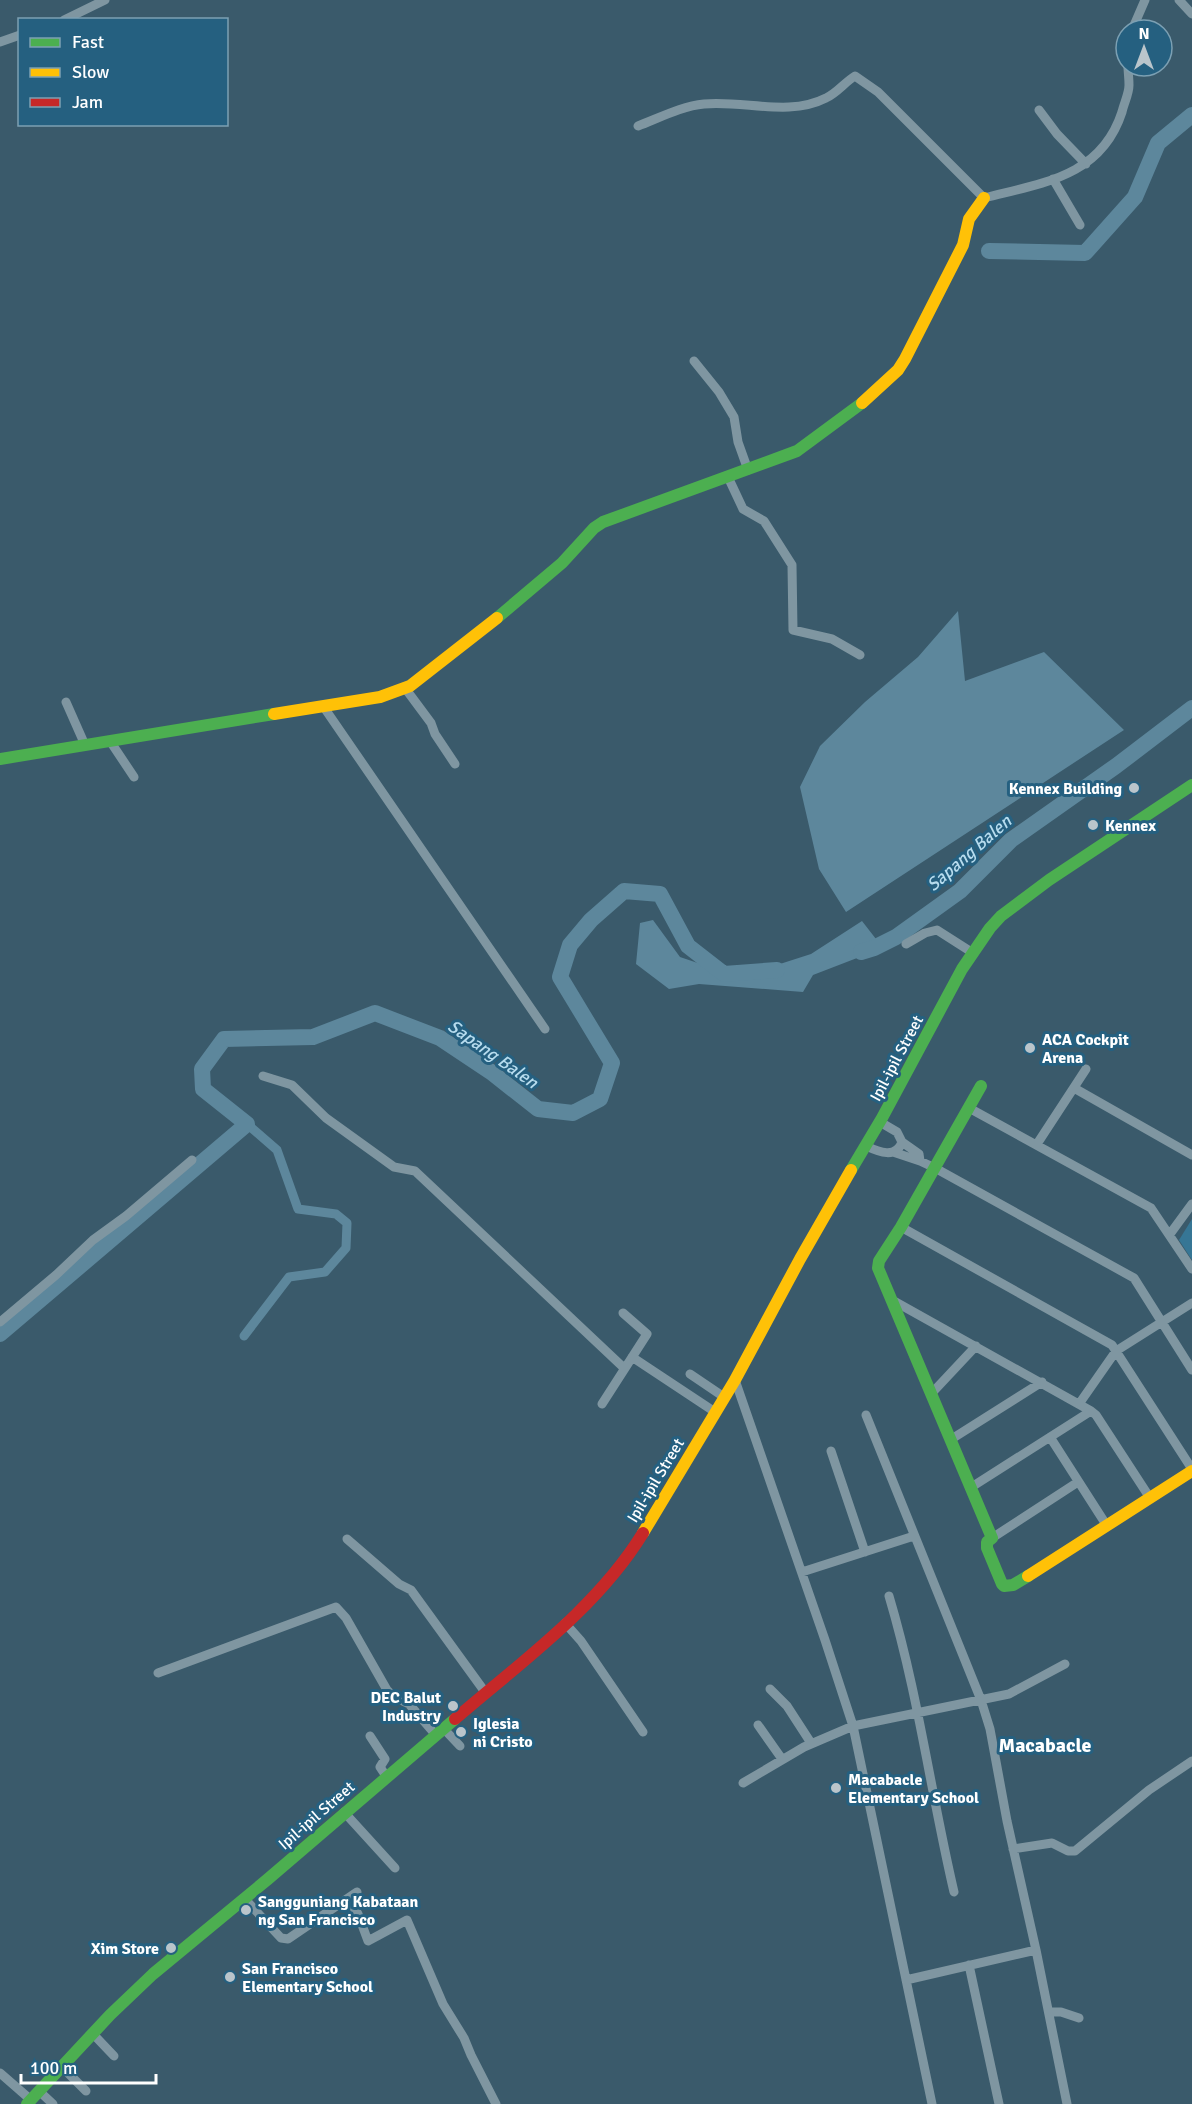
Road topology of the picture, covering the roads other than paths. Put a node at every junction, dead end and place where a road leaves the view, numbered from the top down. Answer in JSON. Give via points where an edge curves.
{"nodes":[{"id":1,"x":105,"y":0,"type":"edge"},
{"id":2,"x":1145,"y":0,"type":"edge"},
{"id":3,"x":1179,"y":0,"type":"edge"},
{"id":4,"x":1192,"y":14,"type":"edge"},
{"id":5,"x":68,"y":18,"type":"edge"},
{"id":6,"x":1137,"y":18,"type":"edge"},
{"id":7,"x":18,"y":36,"type":"edge"},
{"id":8,"x":0,"y":42,"type":"edge"},
{"id":9,"x":1129,"y":78,"type":"edge"},
{"id":10,"x":1040,"y":110,"type":"dead end"},
{"id":11,"x":638,"y":126,"type":"dead end"},
{"id":12,"x":1086,"y":164,"type":"junction"},
{"id":13,"x":1053,"y":178,"type":"junction"},
{"id":14,"x":984,"y":198,"type":"junction"},
{"id":15,"x":1080,"y":225,"type":"dead end"},
{"id":16,"x":694,"y":361,"type":"dead end"},
{"id":17,"x":748,"y":470,"type":"junction"},
{"id":18,"x":728,"y":477,"type":"junction"},
{"id":19,"x":860,"y":655,"type":"dead end"},
{"id":20,"x":405,"y":688,"type":"junction"},
{"id":21,"x":66,"y":702,"type":"dead end"},
{"id":22,"x":323,"y":706,"type":"junction"},
{"id":23,"x":110,"y":741,"type":"junction"},
{"id":24,"x":85,"y":745,"type":"junction"},
{"id":25,"x":0,"y":759,"type":"edge"},
{"id":26,"x":455,"y":764,"type":"dead end"},
{"id":27,"x":134,"y":777,"type":"dead end"},
{"id":28,"x":1192,"y":785,"type":"edge"},
{"id":29,"x":906,"y":944,"type":"dead end"},
{"id":30,"x":973,"y":952,"type":"junction"},
{"id":31,"x":545,"y":1029,"type":"dead end"},
{"id":32,"x":1086,"y":1069,"type":"dead end"},
{"id":33,"x":263,"y":1076,"type":"dead end"},
{"id":34,"x":981,"y":1086,"type":"dead end"},
{"id":35,"x":1074,"y":1089,"type":"junction"},
{"id":36,"x":969,"y":1108,"type":"junction"},
{"id":37,"x":880,"y":1122,"type":"junction"},
{"id":38,"x":902,"y":1142,"type":"junction"},
{"id":39,"x":1036,"y":1144,"type":"junction"},
{"id":40,"x":866,"y":1146,"type":"junction"},
{"id":41,"x":893,"y":1152,"type":"junction"},
{"id":42,"x":1192,"y":1155,"type":"edge"},
{"id":43,"x":192,"y":1160,"type":"dead end"},
{"id":44,"x":920,"y":1161,"type":"junction"},
{"id":45,"x":935,"y":1168,"type":"junction"},
{"id":46,"x":1192,"y":1204,"type":"edge"},
{"id":47,"x":901,"y":1227,"type":"junction"},
{"id":48,"x":1170,"y":1234,"type":"junction"},
{"id":49,"x":1192,"y":1269,"type":"edge"},
{"id":50,"x":892,"y":1300,"type":"junction"},
{"id":51,"x":1192,"y":1303,"type":"edge"},
{"id":52,"x":623,"y":1312,"type":"dead end"},
{"id":53,"x":0,"y":1322,"type":"edge"},
{"id":54,"x":1162,"y":1323,"type":"junction"},
{"id":55,"x":976,"y":1347,"type":"junction"},
{"id":56,"x":1116,"y":1351,"type":"junction"},
{"id":57,"x":632,"y":1357,"type":"junction"},
{"id":58,"x":624,"y":1368,"type":"junction"},
{"id":59,"x":1192,"y":1370,"type":"edge"},
{"id":60,"x":690,"y":1374,"type":"dead end"},
{"id":61,"x":735,"y":1380,"type":"junction"},
{"id":62,"x":1042,"y":1382,"type":"junction"},
{"id":63,"x":931,"y":1394,"type":"junction"},
{"id":64,"x":724,"y":1398,"type":"junction"},
{"id":65,"x":602,"y":1404,"type":"dead end"},
{"id":66,"x":1079,"y":1404,"type":"junction"},
{"id":67,"x":1091,"y":1411,"type":"junction"},
{"id":68,"x":715,"y":1412,"type":"junction"},
{"id":69,"x":866,"y":1415,"type":"dead end"},
{"id":70,"x":1050,"y":1437,"type":"junction"},
{"id":71,"x":950,"y":1440,"type":"junction"},
{"id":72,"x":831,"y":1451,"type":"dead end"},
{"id":73,"x":1192,"y":1470,"type":"edge"},
{"id":74,"x":1078,"y":1482,"type":"junction"},
{"id":75,"x":970,"y":1488,"type":"junction"},
{"id":76,"x":1150,"y":1498,"type":"junction"},
{"id":77,"x":1107,"y":1526,"type":"junction"},
{"id":78,"x":914,"y":1536,"type":"junction"},
{"id":79,"x":992,"y":1538,"type":"junction"},
{"id":80,"x":347,"y":1539,"type":"dead end"},
{"id":81,"x":865,"y":1552,"type":"junction"},
{"id":82,"x":802,"y":1572,"type":"junction"},
{"id":83,"x":889,"y":1596,"type":"dead end"},
{"id":84,"x":565,"y":1623,"type":"junction"},
{"id":85,"x":1065,"y":1664,"type":"dead end"},
{"id":86,"x":158,"y":1673,"type":"dead end"},
{"id":87,"x":770,"y":1689,"type":"dead end"},
{"id":88,"x":485,"y":1692,"type":"junction"},
{"id":89,"x":981,"y":1701,"type":"junction"},
{"id":90,"x":918,"y":1712,"type":"junction"},
{"id":91,"x":758,"y":1725,"type":"dead end"},
{"id":92,"x":853,"y":1726,"type":"junction"},
{"id":93,"x":439,"y":1731,"type":"junction"},
{"id":94,"x":643,"y":1732,"type":"dead end"},
{"id":95,"x":370,"y":1736,"type":"dead end"},
{"id":96,"x":811,"y":1743,"type":"junction"},
{"id":97,"x":460,"y":1746,"type":"dead end"},
{"id":98,"x":782,"y":1759,"type":"junction"},
{"id":99,"x":1192,"y":1761,"type":"edge"},
{"id":100,"x":386,"y":1776,"type":"junction"},
{"id":101,"x":743,"y":1783,"type":"dead end"},
{"id":102,"x":344,"y":1812,"type":"junction"},
{"id":103,"x":1013,"y":1849,"type":"junction"},
{"id":104,"x":394,"y":1868,"type":"dead end"},
{"id":105,"x":357,"y":1892,"type":"dead end"},
{"id":106,"x":954,"y":1892,"type":"dead end"},
{"id":107,"x":244,"y":1898,"type":"junction"},
{"id":108,"x":348,"y":1898,"type":"junction"},
{"id":109,"x":1036,"y":1950,"type":"junction"},
{"id":110,"x":969,"y":1965,"type":"junction"},
{"id":111,"x":906,"y":1980,"type":"junction"},
{"id":112,"x":1049,"y":2012,"type":"junction"},
{"id":113,"x":1079,"y":2018,"type":"dead end"},
{"id":114,"x":93,"y":2034,"type":"junction"},
{"id":115,"x":114,"y":2056,"type":"dead end"},
{"id":116,"x":62,"y":2067,"type":"junction"},
{"id":117,"x":0,"y":2073,"type":"edge"},
{"id":118,"x":86,"y":2091,"type":"dead end"},
{"id":119,"x":32,"y":2098,"type":"edge"},
{"id":120,"x":52,"y":2104,"type":"edge"},
{"id":121,"x":496,"y":2104,"type":"edge"},
{"id":122,"x":932,"y":2104,"type":"edge"},
{"id":123,"x":999,"y":2104,"type":"edge"},
{"id":124,"x":1067,"y":2104,"type":"edge"}],
"edges":[{"from":1,"to":5,"type":"street"},
{"from":2,"to":6,"type":"street"},
{"from":3,"to":4,"type":"street"},
{"from":7,"to":8,"type":"street"},
{"from":9,"to":12,"type":"street","via":[[1117,126]]},
{"from":10,"to":12,"type":"street"},
{"from":11,"to":14,"type":"street","via":[[701,104],[734,102],[775,108],[819,102],[855,76],[878,92]]},
{"from":12,"to":13,"type":"street"},
{"from":13,"to":14,"type":"street"},
{"from":13,"to":15,"type":"street"},
{"from":14,"to":17,"type":"street","via":[[969,219],[956,260],[898,370],[872,396],[815,439],[797,451]]},
{"from":16,"to":17,"type":"street","via":[[734,417]]},
{"from":17,"to":18,"type":"street"},
{"from":18,"to":19,"type":"street","via":[[743,509],[764,521],[792,565],[793,630],[832,639]]},
{"from":18,"to":20,"type":"street","via":[[603,522],[562,563],[485,628]]},
{"from":20,"to":22,"type":"street","via":[[380,697]]},
{"from":20,"to":26,"type":"street"},
{"from":21,"to":24,"type":"street"},
{"from":22,"to":23,"type":"street"},
{"from":22,"to":31,"type":"street"},
{"from":23,"to":24,"type":"street"},
{"from":23,"to":27,"type":"street"},
{"from":24,"to":25,"type":"street"},
{"from":28,"to":30,"type":"street","name":"Ipil-ipil Street","via":[[1001,916]]},
{"from":29,"to":30,"type":"street","via":[[937,930]]},
{"from":30,"to":37,"type":"street","name":"Ipil-ipil Street"},
{"from":32,"to":35,"type":"street"},
{"from":33,"to":58,"type":"street","via":[[292,1086],[326,1118],[393,1167],[415,1171]]},
{"from":34,"to":36,"type":"street"},
{"from":35,"to":39,"type":"street"},
{"from":35,"to":42,"type":"street"},
{"from":36,"to":39,"type":"street"},
{"from":36,"to":45,"type":"street"},
{"from":37,"to":38,"type":"street","via":[[897,1132]]},
{"from":37,"to":40,"type":"street","name":"Ipil-ipil Street"},
{"from":38,"to":41,"type":"street"},
{"from":38,"to":44,"type":"street","via":[[919,1154]]},
{"from":39,"to":48,"type":"street","via":[[1151,1208]]},
{"from":40,"to":41,"type":"street","via":[[882,1153]]},
{"from":40,"to":61,"type":"street","name":"Ipil-ipil Street"},
{"from":41,"to":44,"type":"street"},
{"from":43,"to":53,"type":"street"},
{"from":44,"to":45,"type":"street"},
{"from":45,"to":47,"type":"street"},
{"from":45,"to":54,"type":"street","via":[[1134,1278]]},
{"from":46,"to":48,"type":"street"},
{"from":47,"to":50,"type":"street","via":[[878,1268]]},
{"from":47,"to":56,"type":"street","via":[[1107,1342]]},
{"from":48,"to":49,"type":"street"},
{"from":50,"to":55,"type":"street"},
{"from":50,"to":63,"type":"street"},
{"from":51,"to":54,"type":"street"},
{"from":52,"to":57,"type":"street","via":[[647,1334]]},
{"from":54,"to":56,"type":"street"},
{"from":54,"to":59,"type":"street"},
{"from":55,"to":62,"type":"street"},
{"from":55,"to":63,"type":"street"},
{"from":56,"to":66,"type":"street"},
{"from":56,"to":73,"type":"street"},
{"from":57,"to":58,"type":"street"},
{"from":57,"to":68,"type":"street"},
{"from":58,"to":65,"type":"street"},
{"from":60,"to":64,"type":"street"},
{"from":61,"to":64,"type":"street","name":"Ipil-ipil Street"},
{"from":61,"to":82,"type":"street"},
{"from":62,"to":66,"type":"street"},
{"from":62,"to":71,"type":"street"},
{"from":63,"to":71,"type":"street"},
{"from":64,"to":68,"type":"street","name":"Ipil-ipil Street"},
{"from":66,"to":67,"type":"street"},
{"from":67,"to":70,"type":"street"},
{"from":67,"to":76,"type":"street"},
{"from":68,"to":84,"type":"street","name":"Ipil-ipil Street","via":[[626,1559]]},
{"from":69,"to":78,"type":"street"},
{"from":70,"to":74,"type":"street"},
{"from":70,"to":75,"type":"street"},
{"from":71,"to":75,"type":"street"},
{"from":72,"to":81,"type":"street"},
{"from":73,"to":76,"type":"street"},
{"from":74,"to":77,"type":"street"},
{"from":74,"to":79,"type":"street"},
{"from":75,"to":79,"type":"street"},
{"from":76,"to":77,"type":"street"},
{"from":77,"to":79,"type":"street","via":[[1007,1586],[1002,1584],[987,1548]]},
{"from":78,"to":81,"type":"street"},
{"from":78,"to":89,"type":"street"},
{"from":80,"to":88,"type":"street","via":[[411,1590]]},
{"from":81,"to":82,"type":"street"},
{"from":82,"to":92,"type":"street"},
{"from":83,"to":90,"type":"street"},
{"from":84,"to":88,"type":"street","name":"Ipil-ipil Street"},
{"from":84,"to":94,"type":"street"},
{"from":85,"to":89,"type":"street","via":[[1008,1694]]},
{"from":86,"to":93,"type":"street","via":[[336,1606],[387,1690],[394,1698],[410,1704]]},
{"from":87,"to":96,"type":"street","via":[[787,1706]]},
{"from":88,"to":93,"type":"street","name":"Ipil-ipil Street"},
{"from":89,"to":90,"type":"street"},
{"from":89,"to":103,"type":"street"},
{"from":90,"to":92,"type":"street"},
{"from":90,"to":106,"type":"street"},
{"from":91,"to":98,"type":"street"},
{"from":92,"to":96,"type":"street"},
{"from":92,"to":111,"type":"street"},
{"from":93,"to":97,"type":"street"},
{"from":93,"to":100,"type":"street","name":"Ipil-ipil Street"},
{"from":95,"to":100,"type":"street","via":[[385,1759],[380,1767]]},
{"from":96,"to":98,"type":"street"},
{"from":98,"to":101,"type":"street"},
{"from":99,"to":103,"type":"street","via":[[1149,1790],[1075,1851],[1052,1843]]},
{"from":100,"to":102,"type":"street","name":"Ipil-ipil Street"},
{"from":102,"to":104,"type":"street"},
{"from":102,"to":107,"type":"street","name":"Ipil-ipil Street"},
{"from":103,"to":109,"type":"street"},
{"from":105,"to":108,"type":"street"},
{"from":107,"to":108,"type":"street","via":[[285,1939]]},
{"from":107,"to":114,"type":"street","name":"Ipil-ipil Street","via":[[153,1974]]},
{"from":108,"to":121,"type":"street","via":[[368,1941],[407,1920],[443,2004],[465,2038]]},
{"from":109,"to":110,"type":"street"},
{"from":109,"to":112,"type":"street"},
{"from":110,"to":111,"type":"street"},
{"from":110,"to":123,"type":"street"},
{"from":111,"to":122,"type":"street"},
{"from":112,"to":113,"type":"street"},
{"from":112,"to":124,"type":"street"},
{"from":114,"to":115,"type":"street"},
{"from":114,"to":116,"type":"street","name":"Ipil-ipil Street"},
{"from":116,"to":118,"type":"street"},
{"from":116,"to":119,"type":"street","name":"Ipil-ipil Street"},
{"from":117,"to":119,"type":"street"},
{"from":119,"to":120,"type":"street"}]}
